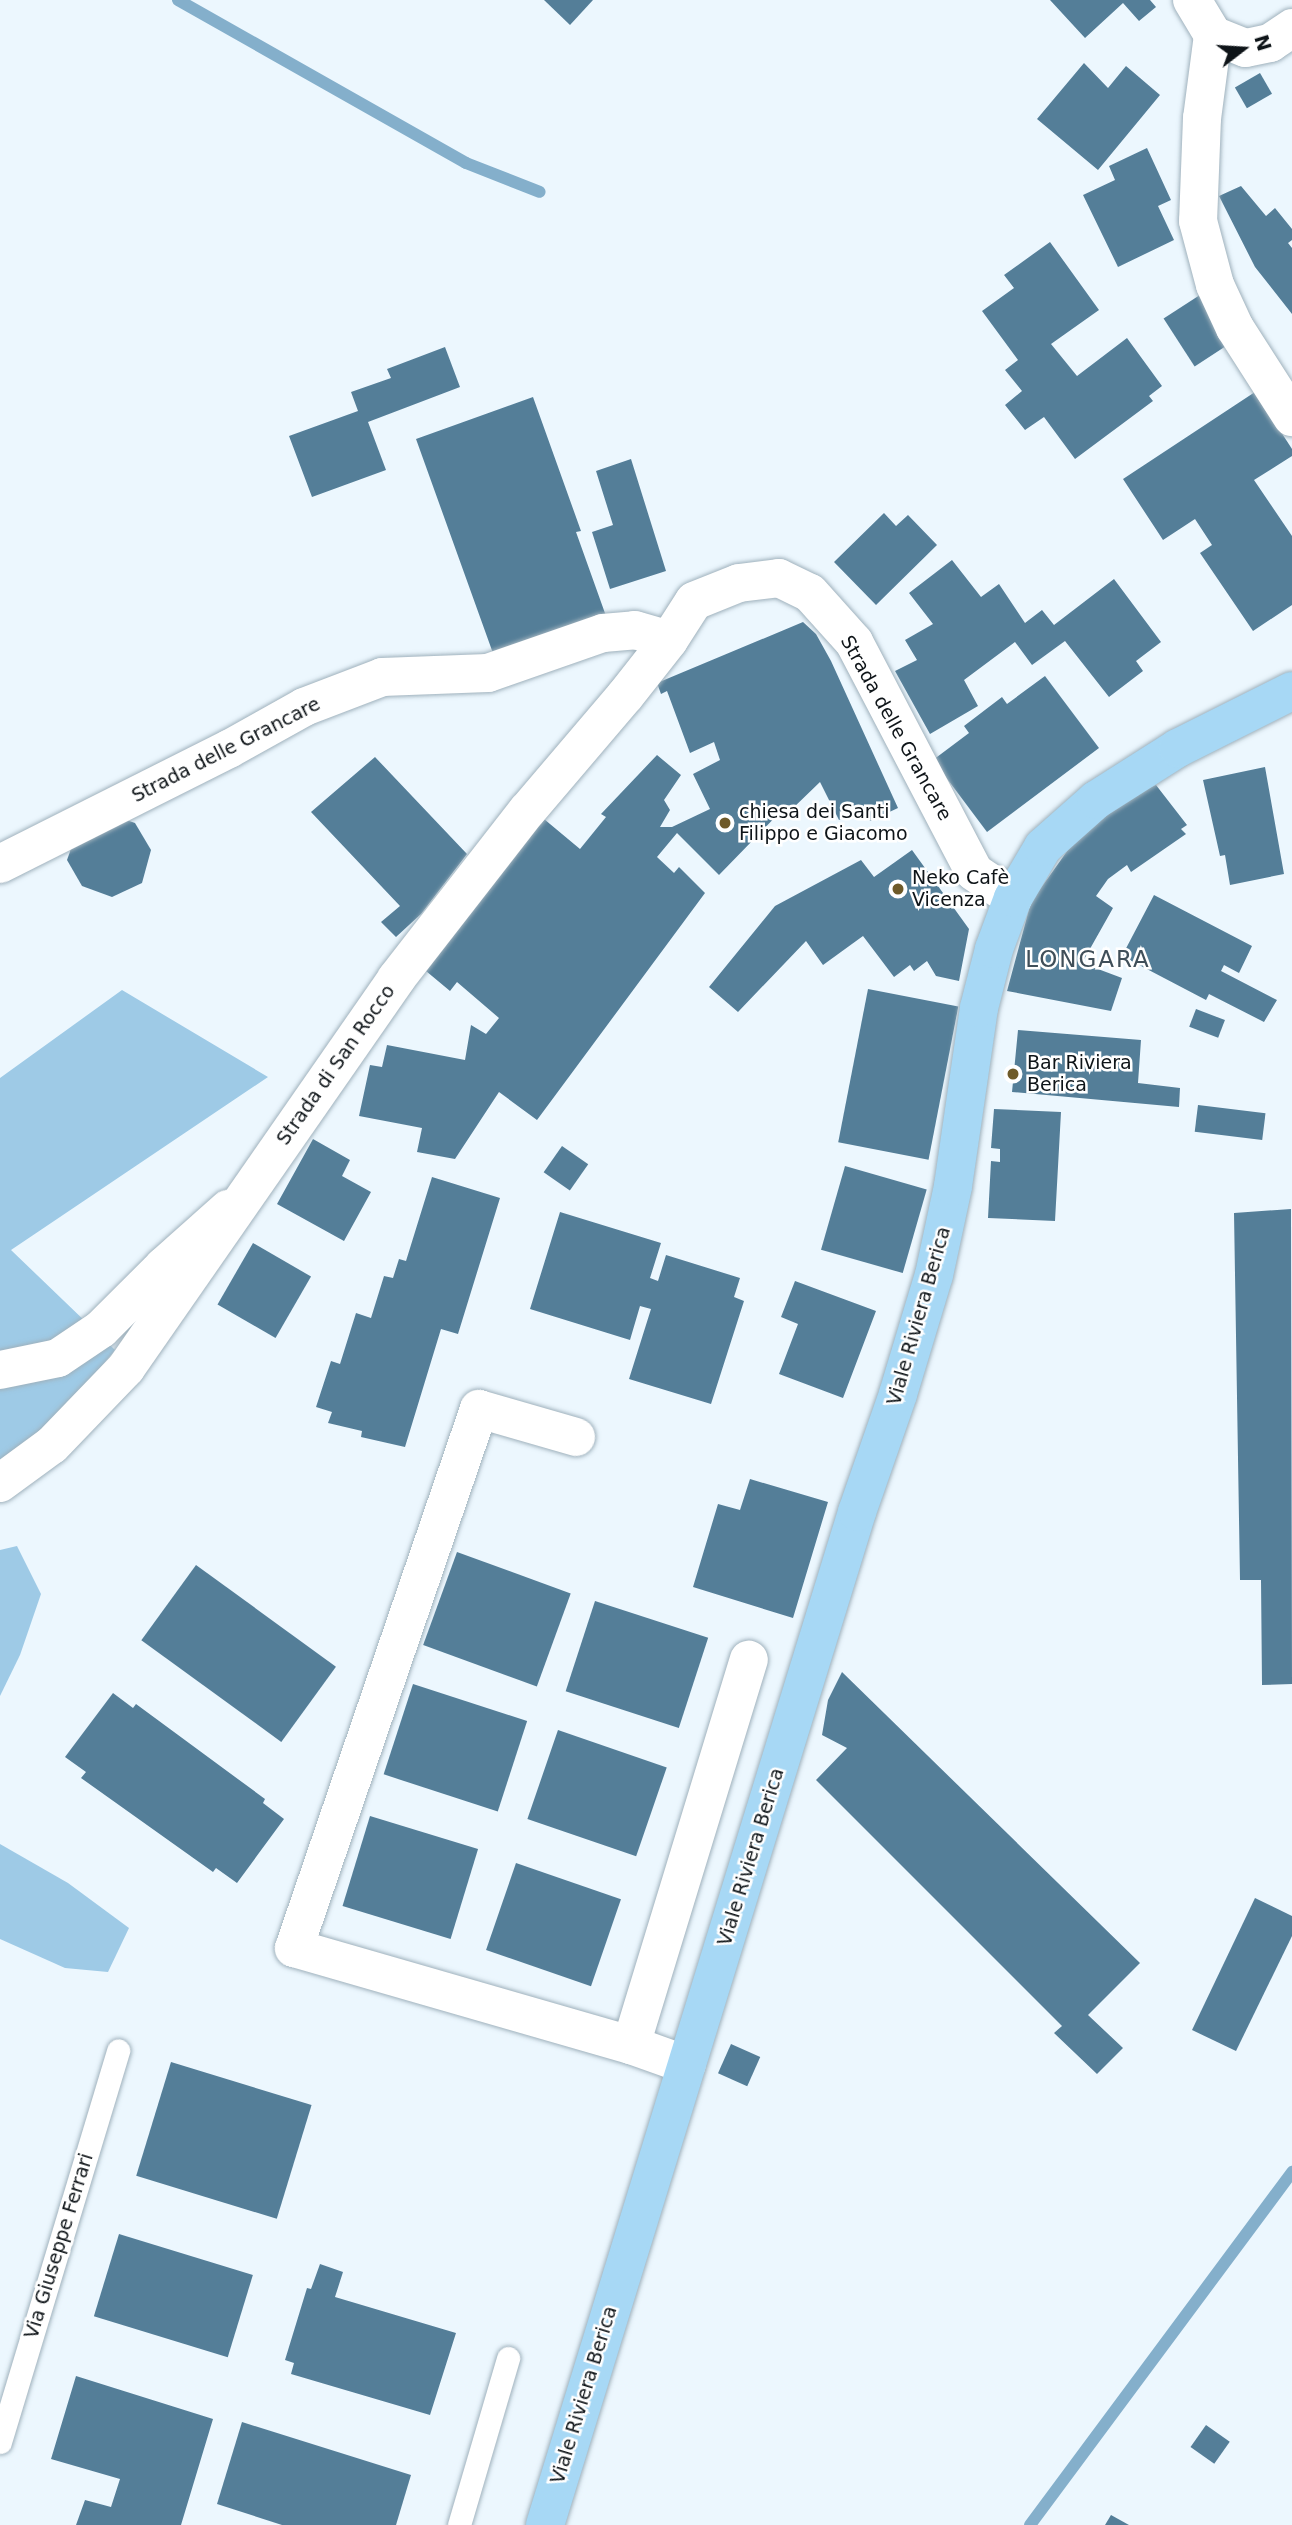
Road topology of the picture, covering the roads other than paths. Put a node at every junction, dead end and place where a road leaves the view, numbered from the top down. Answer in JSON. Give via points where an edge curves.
{"nodes":[{"id":1,"x":1192,"y":0,"type":"edge"},
{"id":2,"x":1292,"y":28,"type":"edge"},
{"id":3,"x":1213,"y":35,"type":"junction"},
{"id":4,"x":1292,"y":417,"type":"edge"},
{"id":5,"x":669,"y":640,"type":"junction"},
{"id":6,"x":1292,"y":691,"type":"edge"},
{"id":7,"x":0,"y":864,"type":"edge"},
{"id":8,"x":1013,"y":898,"type":"junction"},
{"id":9,"x":250,"y":1189,"type":"junction"},
{"id":10,"x":0,"y":1370,"type":"edge"},
{"id":11,"x":576,"y":1437,"type":"dead end"},
{"id":12,"x":0,"y":1483,"type":"edge"},
{"id":13,"x":749,"y":1660,"type":"dead end"},
{"id":14,"x":631,"y":2045,"type":"junction"},
{"id":15,"x":118,"y":2050,"type":"dead end"},
{"id":16,"x":687,"y":2065,"type":"junction"},
{"id":17,"x":509,"y":2358,"type":"dead end"},
{"id":18,"x":0,"y":2442,"type":"edge"},
{"id":19,"x":459,"y":2525,"type":"edge"},
{"id":20,"x":545,"y":2525,"type":"edge"}],
"edges":[{"from":1,"to":3,"type":"street"},
{"from":2,"to":3,"type":"street","via":[[1270,43],[1246,48]]},
{"from":3,"to":4,"type":"street","via":[[1202,118],[1198,221],[1214,285],[1235,328]]},
{"from":5,"to":7,"type":"street","name":"Strada delle Grancare","via":[[635,630],[603,633],[488,673],[382,677],[304,707]]},
{"from":5,"to":8,"type":"street","name":"Strada delle Grancare","via":[[694,601],[739,583],[779,578],[810,593],[853,642],[974,872]]},
{"from":5,"to":9,"type":"street","name":"Strada di San Rocco","via":[[396,979]]},
{"from":6,"to":8,"type":"main road","name":"Viale Riviera Berica","via":[[1178,748],[1096,800],[1043,847]]},
{"from":8,"to":16,"type":"main road","name":"Viale Riviera Berica","via":[[979,1008],[953,1186],[933,1275]]},
{"from":9,"to":10,"type":"street","via":[[101,1329],[58,1358]]},
{"from":9,"to":12,"type":"street","name":"Strada di San Rocco","via":[[126,1368],[52,1445]]},
{"from":11,"to":14,"type":"street","via":[[479,1409],[294,1948]]},
{"from":13,"to":14,"type":"street"},
{"from":14,"to":16,"type":"street"},
{"from":15,"to":18,"type":"lane","name":"Via Giuseppe Ferrari"},
{"from":16,"to":20,"type":"main road","name":"Viale Riviera Berica"},
{"from":17,"to":19,"type":"lane"}]}
